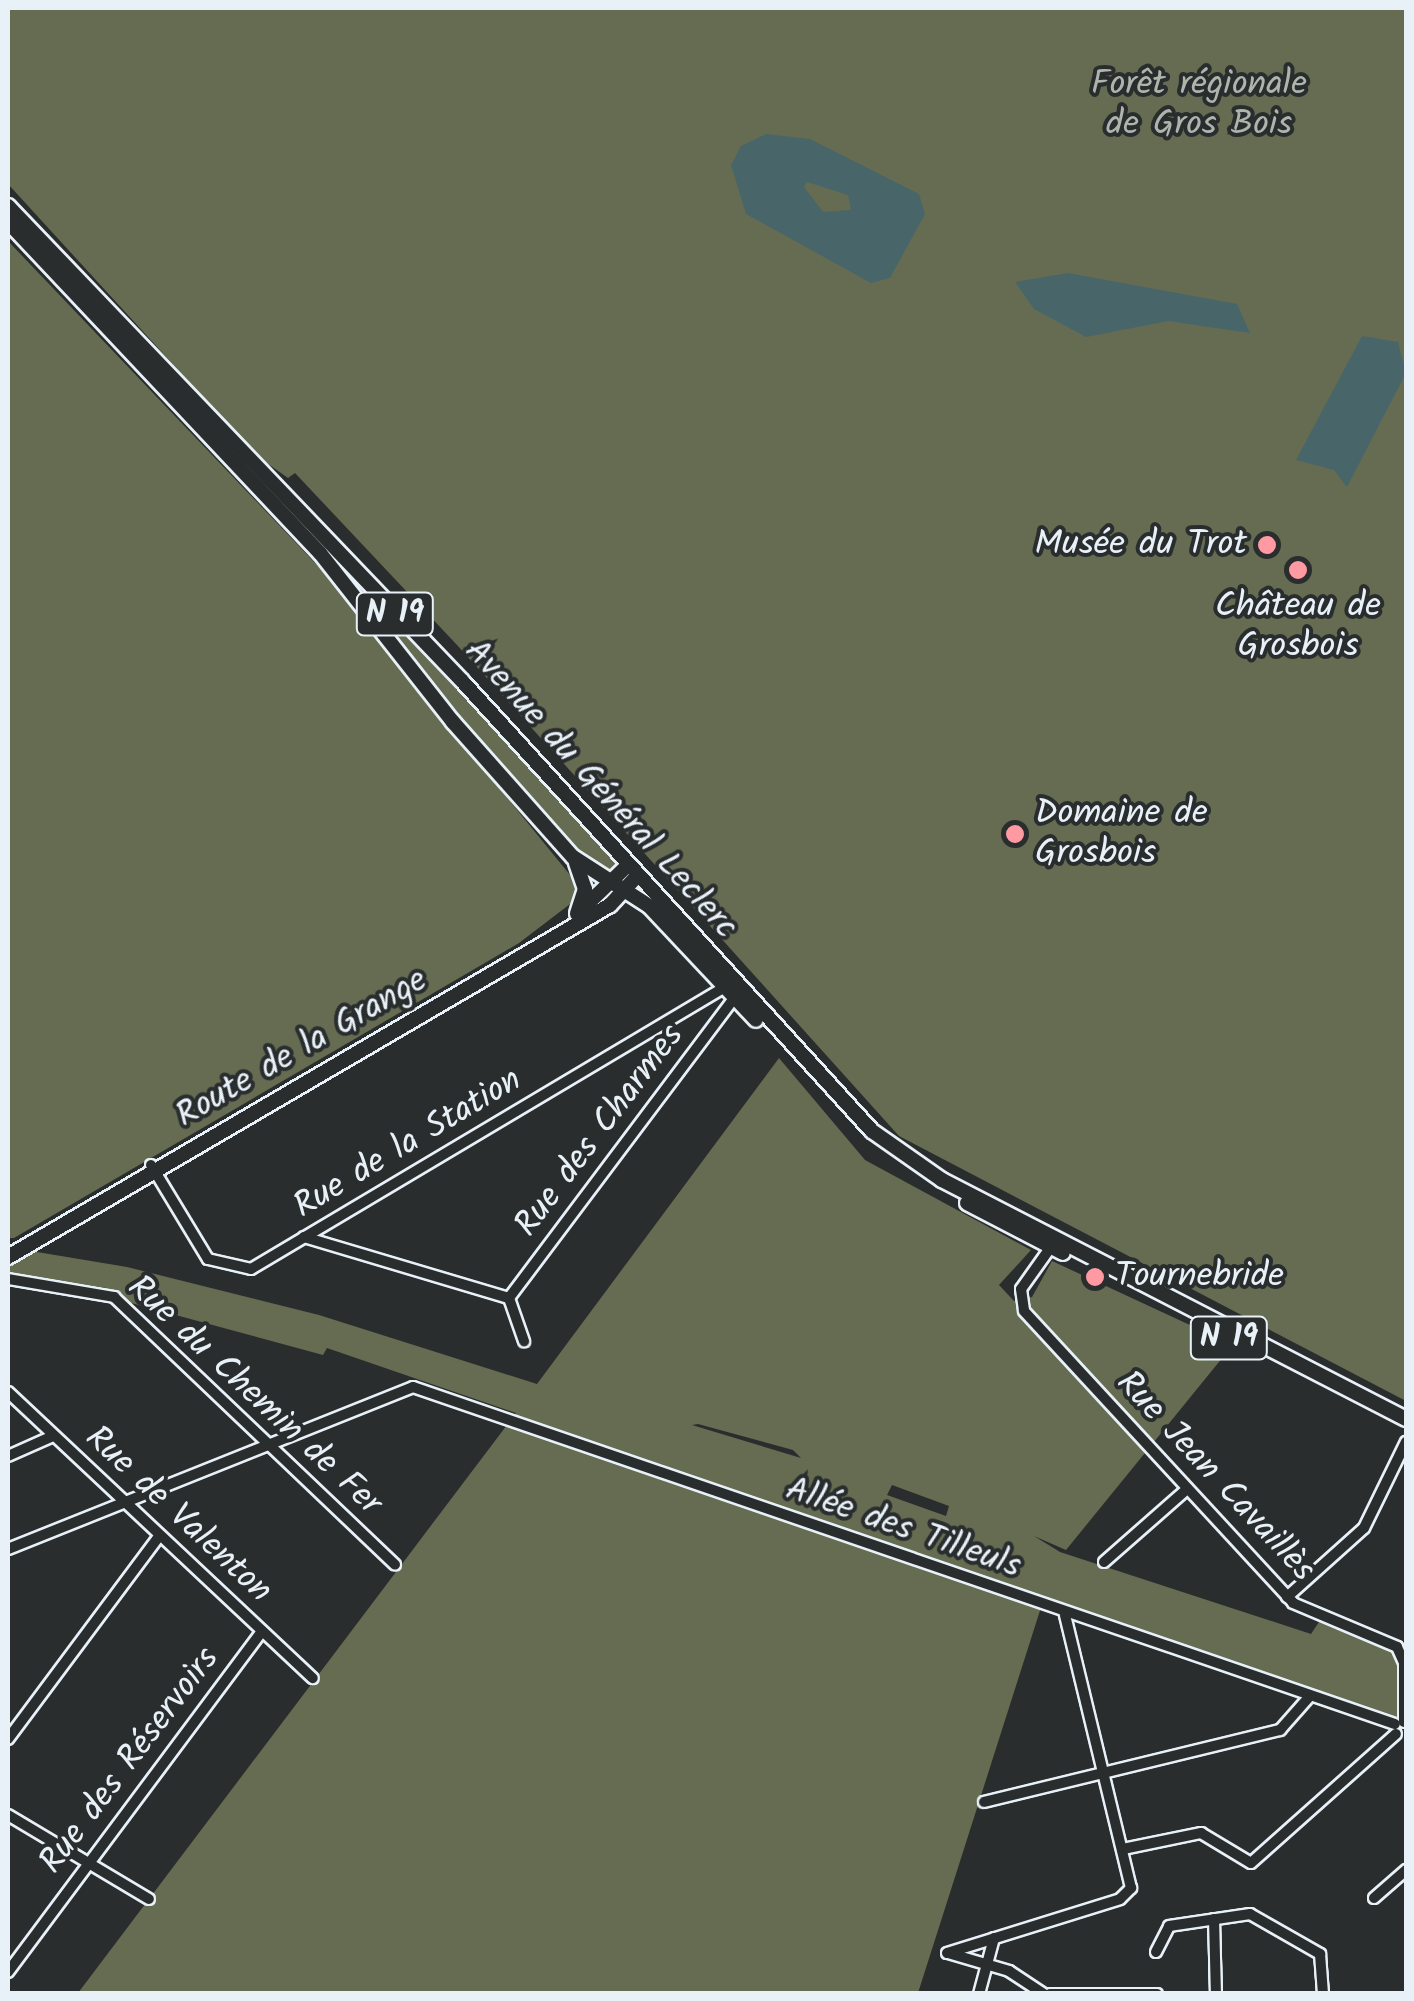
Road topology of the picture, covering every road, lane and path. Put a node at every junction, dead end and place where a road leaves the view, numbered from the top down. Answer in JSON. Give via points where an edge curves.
{"nodes":[{"id":1,"x":8,"y":211,"type":"edge"},
{"id":2,"x":573,"y":858,"type":"junction"},
{"id":3,"x":632,"y":870,"type":"junction"},
{"id":4,"x":618,"y":887,"type":"junction"},
{"id":5,"x":642,"y":900,"type":"junction"},
{"id":6,"x":610,"y":905,"type":"junction"},
{"id":7,"x":579,"y":918,"type":"junction"},
{"id":8,"x":730,"y":992,"type":"junction"},
{"id":9,"x":153,"y":1168,"type":"junction"},
{"id":10,"x":304,"y":1237,"type":"junction"},
{"id":11,"x":1053,"y":1243,"type":"junction"},
{"id":12,"x":8,"y":1254,"type":"edge"},
{"id":13,"x":8,"y":1280,"type":"edge"},
{"id":14,"x":508,"y":1298,"type":"junction"},
{"id":15,"x":524,"y":1341,"type":"dead end"},
{"id":16,"x":8,"y":1392,"type":"edge"},
{"id":17,"x":1406,"y":1419,"type":"edge"},
{"id":18,"x":1406,"y":1429,"type":"edge"},
{"id":19,"x":53,"y":1436,"type":"junction"},
{"id":20,"x":1406,"y":1442,"type":"edge"},
{"id":21,"x":268,"y":1444,"type":"junction"},
{"id":22,"x":8,"y":1456,"type":"edge"},
{"id":23,"x":1187,"y":1489,"type":"junction"},
{"id":24,"x":124,"y":1501,"type":"junction"},
{"id":25,"x":160,"y":1535,"type":"junction"},
{"id":26,"x":8,"y":1549,"type":"edge"},
{"id":27,"x":1104,"y":1562,"type":"dead end"},
{"id":28,"x":395,"y":1565,"type":"dead end"},
{"id":29,"x":1286,"y":1598,"type":"junction"},
{"id":30,"x":1065,"y":1614,"type":"junction"},
{"id":31,"x":262,"y":1631,"type":"junction"},
{"id":32,"x":312,"y":1678,"type":"dead end"},
{"id":33,"x":1310,"y":1696,"type":"junction"},
{"id":34,"x":1402,"y":1728,"type":"edge"},
{"id":35,"x":8,"y":1740,"type":"edge"},
{"id":36,"x":1105,"y":1772,"type":"junction"},
{"id":37,"x":984,"y":1802,"type":"dead end"},
{"id":38,"x":8,"y":1815,"type":"edge"},
{"id":39,"x":1123,"y":1849,"type":"junction"},
{"id":40,"x":89,"y":1862,"type":"junction"},
{"id":41,"x":1406,"y":1870,"type":"edge"},
{"id":42,"x":1374,"y":1898,"type":"dead end"},
{"id":43,"x":149,"y":1899,"type":"dead end"},
{"id":44,"x":1214,"y":1919,"type":"junction"},
{"id":45,"x":994,"y":1938,"type":"junction"},
{"id":46,"x":1156,"y":1952,"type":"dead end"},
{"id":47,"x":989,"y":1964,"type":"junction"},
{"id":48,"x":8,"y":1972,"type":"edge"},
{"id":49,"x":980,"y":1994,"type":"edge"},
{"id":50,"x":1047,"y":1994,"type":"edge"},
{"id":51,"x":1158,"y":1994,"type":"edge"},
{"id":52,"x":1216,"y":1994,"type":"edge"},
{"id":53,"x":1323,"y":1994,"type":"edge"}],
"edges":[{"from":1,"to":2,"type":"main road","name":"Avenue du Général Leclerc","number":"N 19","via":[[320,553],[453,722]]},
{"from":1,"to":3,"type":"main road","name":"Avenue du Général Leclerc","number":"N 19","via":[[94,290]]},
{"from":2,"to":4,"type":"main road","number":"N 19"},
{"from":2,"to":7,"type":"main road","via":[[585,889]]},
{"from":3,"to":4,"type":"main road"},
{"from":3,"to":11,"type":"main road","name":"Avenue du Général Leclerc","number":"N 19","via":[[872,1132]]},
{"from":4,"to":5,"type":"main road","number":"N 19"},
{"from":4,"to":6,"type":"main road","name":"Route de la Grange"},
{"from":4,"to":7,"type":"main road","name":"Route de la Grange"},
{"from":5,"to":6,"type":"main road"},
{"from":5,"to":8,"type":"main road","number":"N 19"},
{"from":6,"to":7,"type":"main road","name":"Route de la Grange"},
{"from":7,"to":9,"type":"main road","name":"Route de la Grange"},
{"from":8,"to":10,"type":"street","name":"Rue de la Station"},
{"from":8,"to":11,"type":"main road","number":"N 19","via":[[878,1146]]},
{"from":8,"to":14,"type":"street","name":"Rue des Charmes"},
{"from":9,"to":10,"type":"street","name":"Rue de la Station","via":[[208,1259],[251,1269]]},
{"from":9,"to":12,"type":"main road","name":"Route de la Grange"},
{"from":10,"to":14,"type":"street"},
{"from":11,"to":17,"type":"main road","number":"N 19"},
{"from":11,"to":18,"type":"main road","number":"N 19"},
{"from":11,"to":23,"type":"street","name":"Rue Jean Cavaillès","via":[[1021,1289],[1024,1311]]},
{"from":13,"to":21,"type":"street","name":"Rue du Chemin de Fer","via":[[114,1297]]},
{"from":14,"to":15,"type":"street"},
{"from":16,"to":19,"type":"street","name":"Rue de Valenton"},
{"from":19,"to":22,"type":"street"},
{"from":19,"to":24,"type":"street","name":"Rue de Valenton"},
{"from":20,"to":29,"type":"street","via":[[1364,1528]]},
{"from":21,"to":24,"type":"street"},
{"from":21,"to":28,"type":"street","name":"Rue du Chemin de Fer"},
{"from":21,"to":30,"type":"street","name":"Allée des Tilleuls","via":[[416,1388]]},
{"from":23,"to":27,"type":"street"},
{"from":23,"to":29,"type":"street","name":"Rue Jean Cavaillès"},
{"from":24,"to":25,"type":"street","name":"Rue de Valenton"},
{"from":24,"to":26,"type":"street"},
{"from":25,"to":31,"type":"street","name":"Rue de Valenton"},
{"from":25,"to":35,"type":"street"},
{"from":29,"to":34,"type":"street","name":"Rue Jean Cavaillès","via":[[1306,1613],[1397,1647],[1404,1663]]},
{"from":30,"to":33,"type":"street","name":"Allée des Tilleuls"},
{"from":30,"to":36,"type":"street"},
{"from":31,"to":32,"type":"street","name":"Rue de Valenton"},
{"from":31,"to":40,"type":"street","name":"Rue des Réservoirs"},
{"from":33,"to":34,"type":"street","name":"Allée des Tilleuls"},
{"from":33,"to":36,"type":"street","via":[[1280,1730]]},
{"from":34,"to":39,"type":"street","via":[[1252,1863],[1201,1833]]},
{"from":36,"to":37,"type":"street"},
{"from":36,"to":39,"type":"street"},
{"from":38,"to":40,"type":"street"},
{"from":39,"to":45,"type":"street","via":[[1131,1888],[1120,1899]]},
{"from":40,"to":43,"type":"street"},
{"from":40,"to":48,"type":"street","name":"Rue des Réservoirs"},
{"from":41,"to":42,"type":"street"},
{"from":44,"to":46,"type":"street","via":[[1169,1926]]},
{"from":44,"to":52,"type":"street"},
{"from":44,"to":53,"type":"street","via":[[1250,1914],[1317,1951]]},
{"from":45,"to":47,"type":"street"},
{"from":45,"to":47,"type":"street","via":[[947,1953]]},
{"from":47,"to":49,"type":"street"},
{"from":47,"to":50,"type":"street"},
{"from":50,"to":51,"type":"street"}]}
